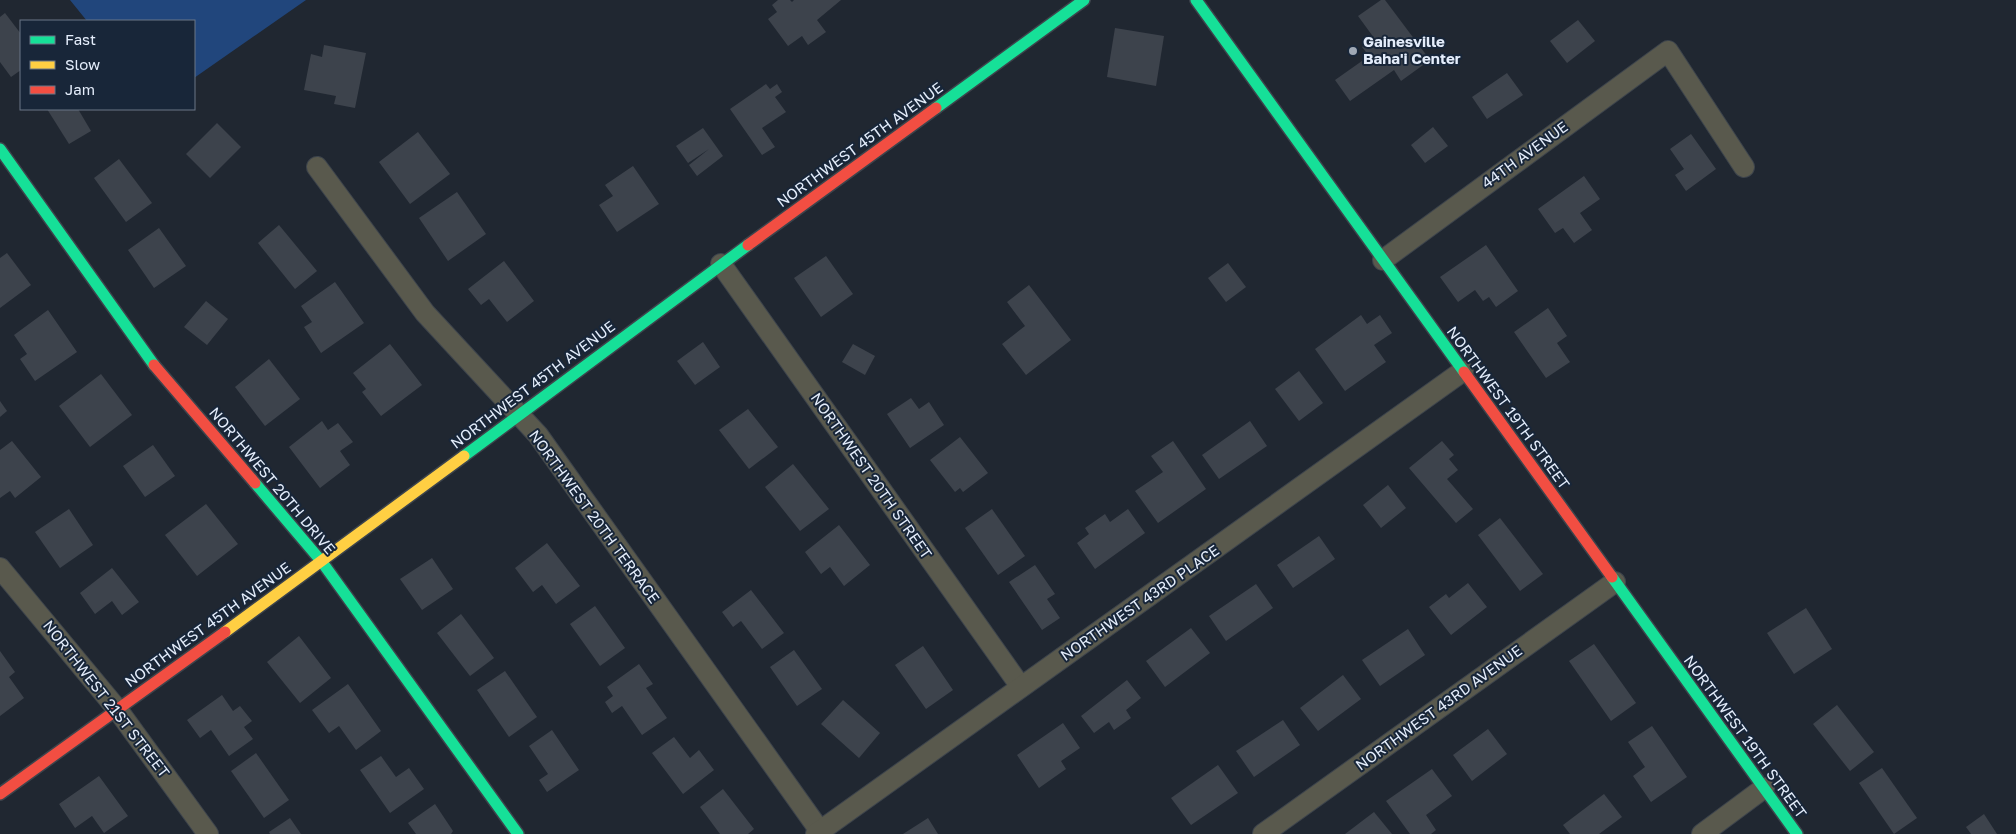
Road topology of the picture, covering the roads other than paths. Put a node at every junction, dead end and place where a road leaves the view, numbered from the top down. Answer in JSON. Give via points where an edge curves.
{"nodes":[{"id":1,"x":1084,"y":0,"type":"edge"},
{"id":2,"x":1196,"y":0,"type":"edge"},
{"id":3,"x":0,"y":149,"type":"edge"},
{"id":4,"x":316,"y":167,"type":"dead end"},
{"id":5,"x":1744,"y":167,"type":"dead end"},
{"id":6,"x":1383,"y":260,"type":"junction"},
{"id":7,"x":721,"y":264,"type":"junction"},
{"id":8,"x":1463,"y":371,"type":"junction"},
{"id":9,"x":518,"y":415,"type":"junction"},
{"id":10,"x":322,"y":562,"type":"junction"},
{"id":11,"x":0,"y":568,"type":"edge"},
{"id":12,"x":1615,"y":582,"type":"junction"},
{"id":13,"x":1021,"y":687,"type":"junction"},
{"id":14,"x":117,"y":709,"type":"junction"},
{"id":15,"x":1764,"y":788,"type":"junction"},
{"id":16,"x":0,"y":794,"type":"edge"},
{"id":17,"x":818,"y":832,"type":"edge"},
{"id":18,"x":208,"y":834,"type":"edge"},
{"id":19,"x":518,"y":834,"type":"edge"},
{"id":20,"x":1263,"y":834,"type":"edge"},
{"id":21,"x":1702,"y":834,"type":"edge"},
{"id":22,"x":1797,"y":834,"type":"edge"}],
"edges":[{"from":1,"to":7,"type":"street","name":"NORTHWEST 45TH AVENUE"},
{"from":2,"to":6,"type":"street","name":"NORTHWEST 19TH STREET"},
{"from":3,"to":10,"type":"street","name":"NORTHWEST 20TH DRIVE","via":[[144,353]]},
{"from":4,"to":9,"type":"street","name":"NORTHWEST 20TH TERRACE","via":[[425,313]]},
{"from":5,"to":6,"type":"street","name":"44TH AVENUE","via":[[1668,51]]},
{"from":6,"to":8,"type":"street","name":"NORTHWEST 19TH STREET"},
{"from":7,"to":9,"type":"street","name":"NORTHWEST 45TH AVENUE"},
{"from":7,"to":13,"type":"street","name":"NORTHWEST 20TH STREET"},
{"from":8,"to":12,"type":"street","name":"NORTHWEST 19TH STREET"},
{"from":8,"to":13,"type":"street","name":"NORTHWEST 43RD PLACE"},
{"from":9,"to":10,"type":"street","name":"NORTHWEST 45TH AVENUE"},
{"from":9,"to":17,"type":"street","name":"NORTHWEST 20TH TERRACE","via":[[538,435]]},
{"from":10,"to":14,"type":"street","name":"NORTHWEST 45TH AVENUE"},
{"from":10,"to":19,"type":"street","name":"NORTHWEST 20TH DRIVE"},
{"from":11,"to":14,"type":"street","name":"NORTHWEST 21ST STREET"},
{"from":12,"to":15,"type":"street","name":"NORTHWEST 19TH STREET"},
{"from":12,"to":20,"type":"street","name":"NORTHWEST 43RD AVENUE"},
{"from":13,"to":17,"type":"street","name":"NORTHWEST 43RD PLACE"},
{"from":14,"to":16,"type":"street","name":"NORTHWEST 45TH AVENUE"},
{"from":14,"to":18,"type":"street","name":"NORTHWEST 21ST STREET"},
{"from":15,"to":21,"type":"street"},
{"from":15,"to":22,"type":"street","name":"NORTHWEST 19TH STREET"}]}
